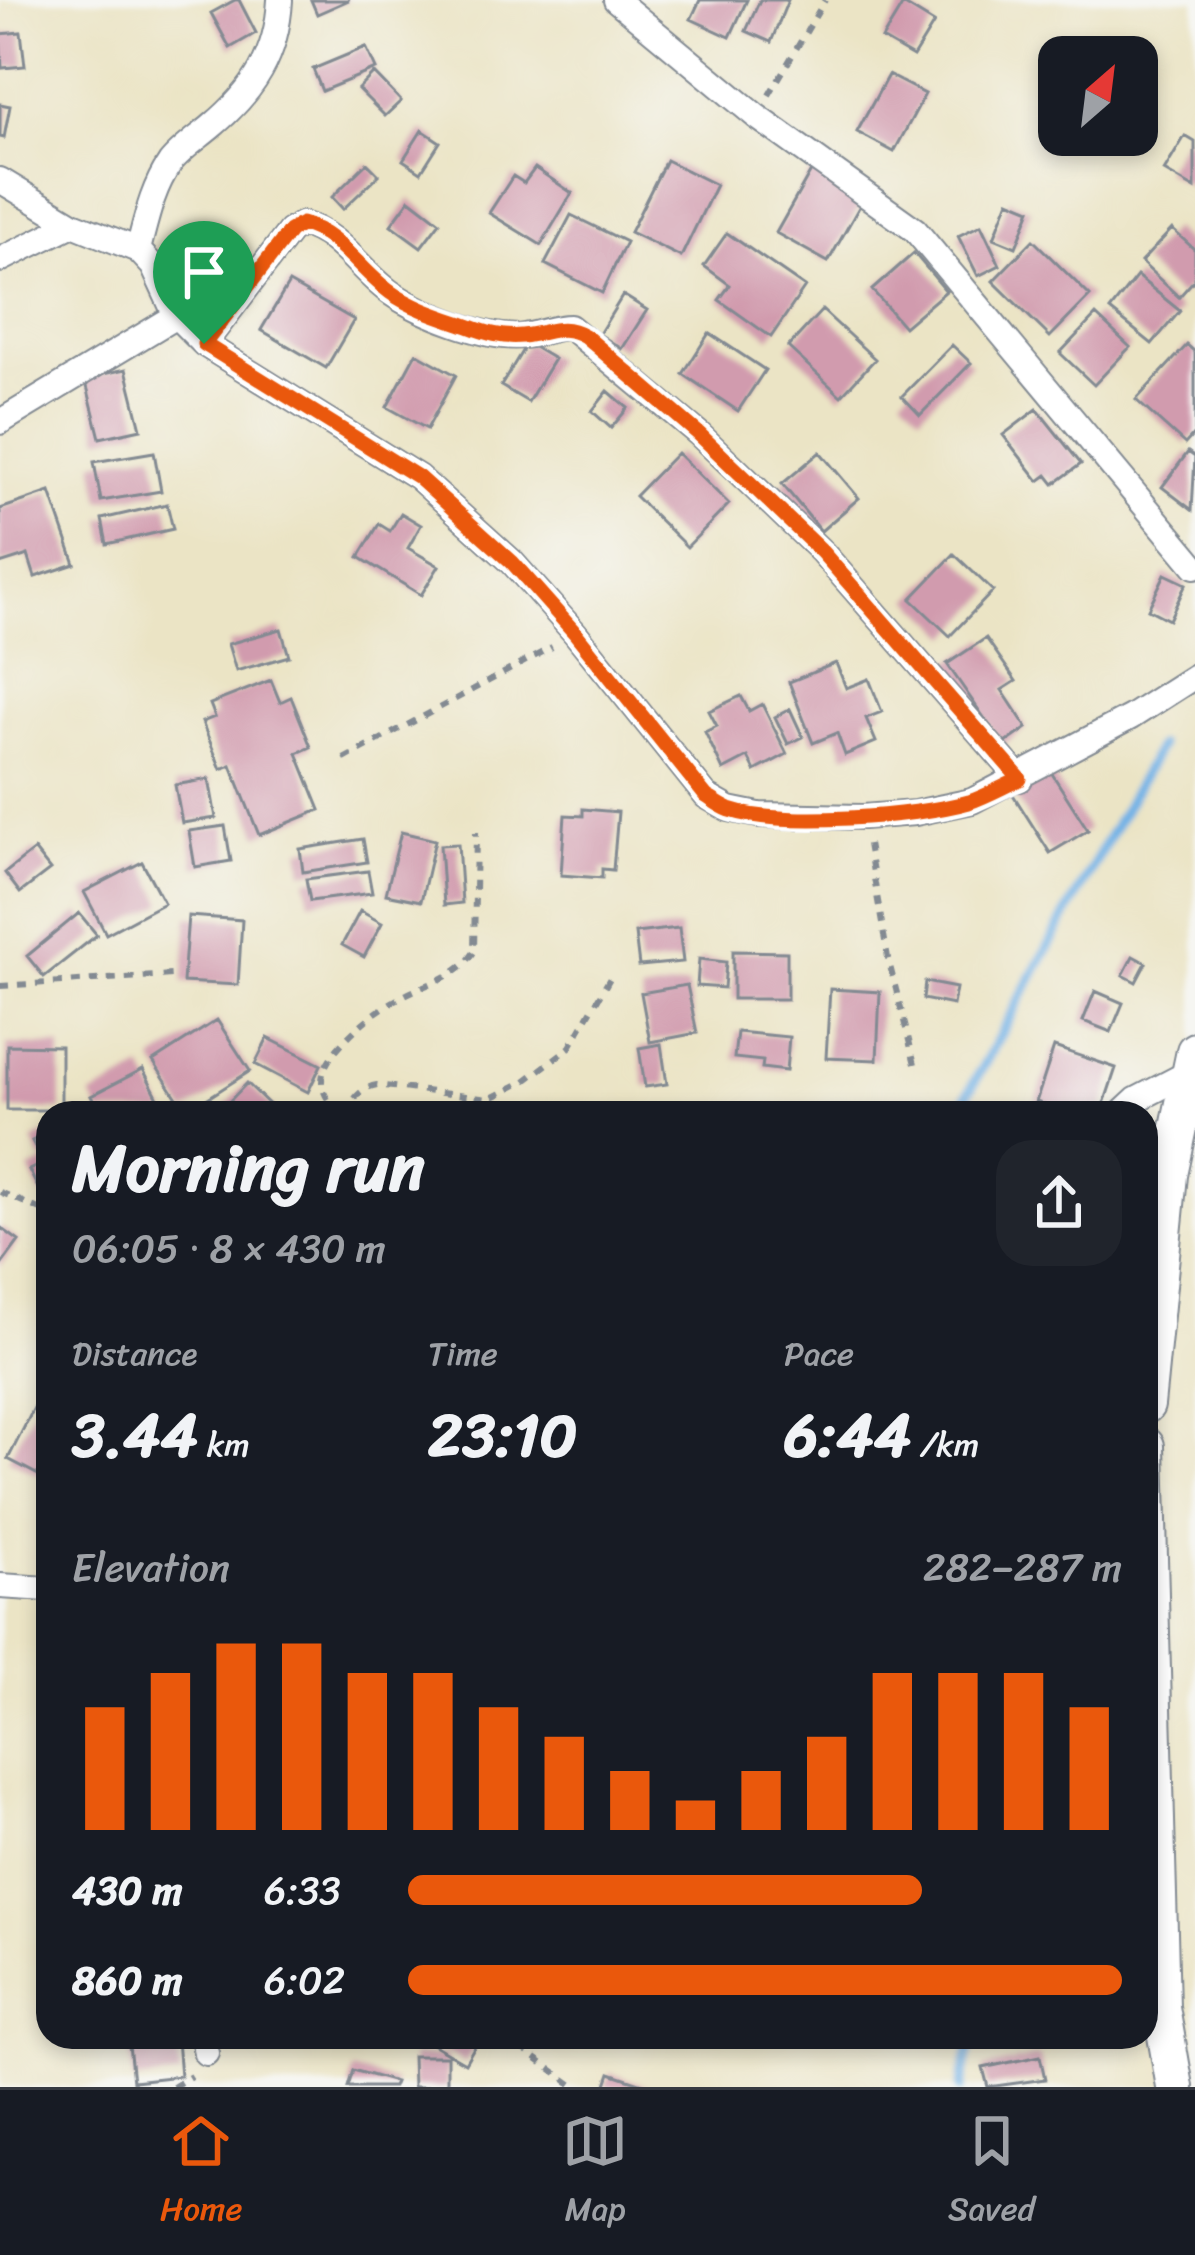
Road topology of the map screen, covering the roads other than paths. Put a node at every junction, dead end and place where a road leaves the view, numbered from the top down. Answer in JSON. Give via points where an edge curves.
{"nodes":[{"id":1,"x":280,"y":0,"type":"edge"},
{"id":2,"x":616,"y":0,"type":"edge"},
{"id":3,"x":0,"y":180,"type":"edge"},
{"id":4,"x":73,"y":224,"type":"junction"},
{"id":5,"x":138,"y":250,"type":"junction"},
{"id":6,"x":0,"y":260,"type":"edge"},
{"id":7,"x":176,"y":316,"type":"junction"},
{"id":8,"x":204,"y":344,"type":"junction"},
{"id":9,"x":0,"y":422,"type":"edge"},
{"id":10,"x":1195,"y":566,"type":"edge"},
{"id":11,"x":1195,"y":676,"type":"edge"},
{"id":12,"x":1020,"y":779,"type":"junction"},
{"id":13,"x":1192,"y":1062,"type":"edge"},
{"id":14,"x":1135,"y":1101,"type":"edge"},
{"id":15,"x":1158,"y":1285,"type":"edge"},
{"id":16,"x":0,"y":1586,"type":"edge"},
{"id":17,"x":36,"y":1588,"type":"edge"},
{"id":18,"x":1158,"y":1895,"type":"edge"},
{"id":19,"x":1175,"y":2087,"type":"edge"}],
"edges":[{"from":1,"to":5,"type":"street","via":[[265,65],[244,99],[174,158],[158,182]]},
{"from":2,"to":10,"type":"street","via":[[756,116],[915,230]]},
{"from":3,"to":4,"type":"street"},
{"from":4,"to":5,"type":"street"},
{"from":4,"to":6,"type":"street"},
{"from":5,"to":7,"type":"street"},
{"from":7,"to":8,"type":"street"},
{"from":7,"to":9,"type":"street"},
{"from":8,"to":12,"type":"street","via":[[418,477],[512,562],[706,796],[729,809],[915,813],[972,801]]},
{"from":8,"to":12,"type":"street","via":[[302,224],[320,229],[392,293],[424,310],[498,336],[570,327],[699,434],[822,552]]},
{"from":11,"to":12,"type":"street"},
{"from":13,"to":14,"type":"street"},
{"from":13,"to":15,"type":"street"},
{"from":16,"to":17,"type":"street"},
{"from":18,"to":19,"type":"street","via":[[1161,2007]]}]}
